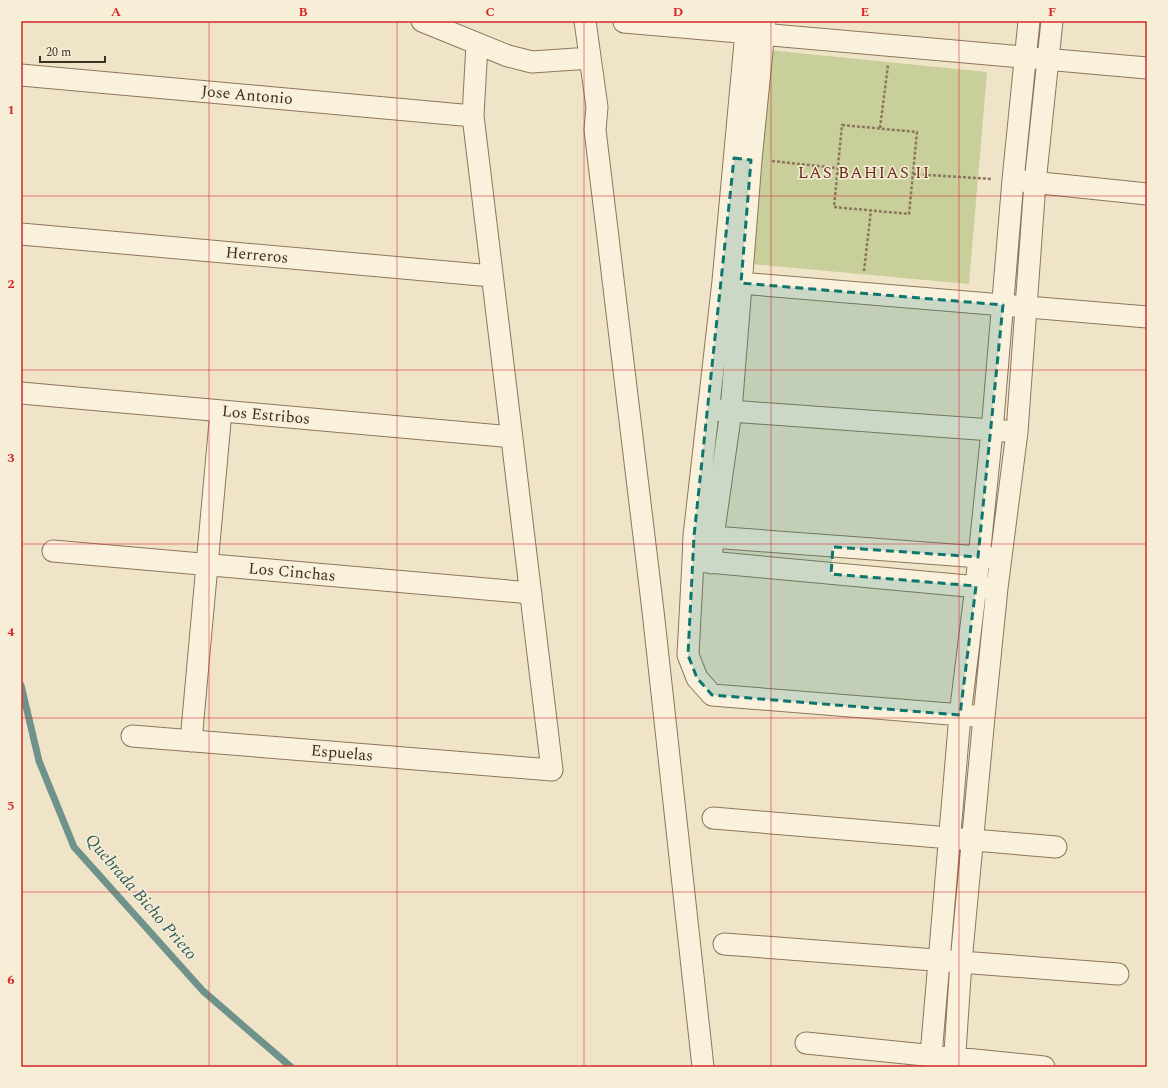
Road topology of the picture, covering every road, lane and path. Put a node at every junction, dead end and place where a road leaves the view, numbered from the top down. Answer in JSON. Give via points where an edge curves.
{"nodes":[{"id":1,"x":422,"y":21,"type":"edge"},
{"id":2,"x":572,"y":21,"type":"edge"},
{"id":3,"x":585,"y":21,"type":"edge"},
{"id":4,"x":1029,"y":21,"type":"edge"},
{"id":5,"x":1052,"y":21,"type":"edge"},
{"id":6,"x":624,"y":22,"type":"edge"},
{"id":7,"x":755,"y":27,"type":"edge"},
{"id":8,"x":477,"y":44,"type":"junction"},
{"id":9,"x":890,"y":45,"type":"junction"},
{"id":10,"x":1025,"y":57,"type":"junction"},
{"id":11,"x":584,"y":58,"type":"junction"},
{"id":12,"x":1048,"y":59,"type":"junction"},
{"id":13,"x":1147,"y":68,"type":"edge"},
{"id":14,"x":21,"y":75,"type":"edge"},
{"id":15,"x":473,"y":116,"type":"junction"},
{"id":16,"x":880,"y":128,"type":"junction"},
{"id":17,"x":743,"y":159,"type":"junction"},
{"id":18,"x":837,"y":168,"type":"junction"},
{"id":19,"x":913,"y":174,"type":"junction"},
{"id":20,"x":1013,"y":180,"type":"junction"},
{"id":21,"x":1035,"y":183,"type":"junction"},
{"id":22,"x":1147,"y":194,"type":"edge"},
{"id":23,"x":871,"y":210,"type":"junction"},
{"id":24,"x":21,"y":234,"type":"edge"},
{"id":25,"x":492,"y":276,"type":"junction"},
{"id":26,"x":732,"y":282,"type":"junction"},
{"id":27,"x":862,"y":293,"type":"junction"},
{"id":28,"x":1003,"y":305,"type":"junction"},
{"id":29,"x":1025,"y":306,"type":"junction"},
{"id":30,"x":1147,"y":317,"type":"edge"},
{"id":31,"x":21,"y":393,"type":"edge"},
{"id":32,"x":709,"y":409,"type":"junction"},
{"id":33,"x":221,"y":411,"type":"junction"},
{"id":34,"x":731,"y":411,"type":"junction"},
{"id":35,"x":992,"y":431,"type":"junction"},
{"id":36,"x":1017,"y":432,"type":"junction"},
{"id":37,"x":512,"y":437,"type":"junction"},
{"id":38,"x":704,"y":537,"type":"junction"},
{"id":39,"x":833,"y":546,"type":"junction"},
{"id":40,"x":53,"y":551,"type":"dead end"},
{"id":41,"x":978,"y":557,"type":"junction"},
{"id":42,"x":1002,"y":559,"type":"junction"},
{"id":43,"x":702,"y":562,"type":"junction"},
{"id":44,"x":207,"y":564,"type":"junction"},
{"id":45,"x":831,"y":574,"type":"junction"},
{"id":46,"x":976,"y":586,"type":"junction"},
{"id":47,"x":997,"y":588,"type":"junction"},
{"id":48,"x":531,"y":593,"type":"junction"},
{"id":49,"x":960,"y":715,"type":"junction"},
{"id":50,"x":984,"y":717,"type":"junction"},
{"id":51,"x":132,"y":736,"type":"dead end"},
{"id":52,"x":191,"y":741,"type":"junction"},
{"id":53,"x":714,"y":818,"type":"dead end"},
{"id":54,"x":950,"y":838,"type":"junction"},
{"id":55,"x":972,"y":840,"type":"junction"},
{"id":56,"x":1056,"y":847,"type":"dead end"},
{"id":57,"x":724,"y":944,"type":"dead end"},
{"id":58,"x":940,"y":960,"type":"junction"},
{"id":59,"x":961,"y":962,"type":"junction"},
{"id":60,"x":1118,"y":974,"type":"dead end"},
{"id":61,"x":806,"y":1043,"type":"dead end"},
{"id":62,"x":931,"y":1061,"type":"edge"},
{"id":63,"x":955,"y":1063,"type":"edge"},
{"id":64,"x":703,"y":1067,"type":"edge"},
{"id":65,"x":1044,"y":1067,"type":"edge"}],
"edges":[{"from":1,"to":8,"type":"street"},
{"from":2,"to":11,"type":"street"},
{"from":3,"to":11,"type":"street"},
{"from":4,"to":10,"type":"street"},
{"from":5,"to":12,"type":"street"},
{"from":6,"to":7,"type":"street"},
{"from":7,"to":9,"type":"street"},
{"from":7,"to":17,"type":"street"},
{"from":8,"to":11,"type":"street","via":[[532,62]]},
{"from":8,"to":15,"type":"street"},
{"from":9,"to":10,"type":"street"},
{"from":9,"to":16,"type":"path"},
{"from":10,"to":12,"type":"street"},
{"from":10,"to":20,"type":"street"},
{"from":11,"to":64,"type":"street","via":[[597,107],[595,130],[652,604]]},
{"from":12,"to":13,"type":"street"},
{"from":12,"to":21,"type":"street"},
{"from":14,"to":15,"type":"street","name":"Jose Antonio"},
{"from":15,"to":25,"type":"street"},
{"from":16,"to":18,"type":"path","via":[[842,125]]},
{"from":16,"to":19,"type":"path","via":[[917,132]]},
{"from":17,"to":18,"type":"path"},
{"from":17,"to":26,"type":"street"},
{"from":18,"to":23,"type":"path","via":[[834,206]]},
{"from":19,"to":20,"type":"path"},
{"from":19,"to":23,"type":"path","via":[[909,214]]},
{"from":20,"to":21,"type":"street"},
{"from":20,"to":28,"type":"street"},
{"from":21,"to":22,"type":"street"},
{"from":21,"to":29,"type":"street"},
{"from":23,"to":27,"type":"path"},
{"from":24,"to":25,"type":"street","name":"Herreros"},
{"from":25,"to":37,"type":"street"},
{"from":26,"to":27,"type":"street"},
{"from":26,"to":32,"type":"street"},
{"from":26,"to":34,"type":"street"},
{"from":27,"to":28,"type":"street"},
{"from":28,"to":29,"type":"street"},
{"from":28,"to":35,"type":"street"},
{"from":29,"to":30,"type":"street"},
{"from":29,"to":36,"type":"street"},
{"from":31,"to":33,"type":"street","name":"Los Estribos"},
{"from":32,"to":34,"type":"street"},
{"from":32,"to":38,"type":"street"},
{"from":33,"to":37,"type":"street","name":"Los Estribos"},
{"from":33,"to":44,"type":"street"},
{"from":34,"to":35,"type":"street"},
{"from":34,"to":38,"type":"street"},
{"from":35,"to":36,"type":"street"},
{"from":35,"to":41,"type":"street"},
{"from":36,"to":42,"type":"street"},
{"from":37,"to":48,"type":"street"},
{"from":38,"to":39,"type":"street"},
{"from":38,"to":43,"type":"street"},
{"from":39,"to":41,"type":"street"},
{"from":39,"to":45,"type":"street"},
{"from":40,"to":44,"type":"street","name":"Los Cinchas"},
{"from":41,"to":42,"type":"street"},
{"from":41,"to":46,"type":"street"},
{"from":42,"to":47,"type":"street"},
{"from":43,"to":45,"type":"street"},
{"from":43,"to":49,"type":"street","via":[[688,655],[697,678],[712,695]]},
{"from":44,"to":48,"type":"street","name":"Los Cinchas"},
{"from":44,"to":52,"type":"street"},
{"from":45,"to":46,"type":"street"},
{"from":46,"to":47,"type":"street"},
{"from":46,"to":49,"type":"street"},
{"from":47,"to":50,"type":"street"},
{"from":48,"to":52,"type":"street","name":"Espuelas","via":[[552,770]]},
{"from":49,"to":50,"type":"street"},
{"from":49,"to":54,"type":"street"},
{"from":50,"to":55,"type":"street"},
{"from":51,"to":52,"type":"street","name":"Espuelas"},
{"from":53,"to":54,"type":"street"},
{"from":54,"to":55,"type":"street"},
{"from":54,"to":58,"type":"street"},
{"from":55,"to":56,"type":"street"},
{"from":55,"to":59,"type":"street"},
{"from":57,"to":58,"type":"street"},
{"from":58,"to":59,"type":"street"},
{"from":58,"to":62,"type":"street"},
{"from":59,"to":60,"type":"street"},
{"from":59,"to":63,"type":"street"},
{"from":61,"to":62,"type":"street"},
{"from":62,"to":63,"type":"street"},
{"from":63,"to":65,"type":"street"}]}
